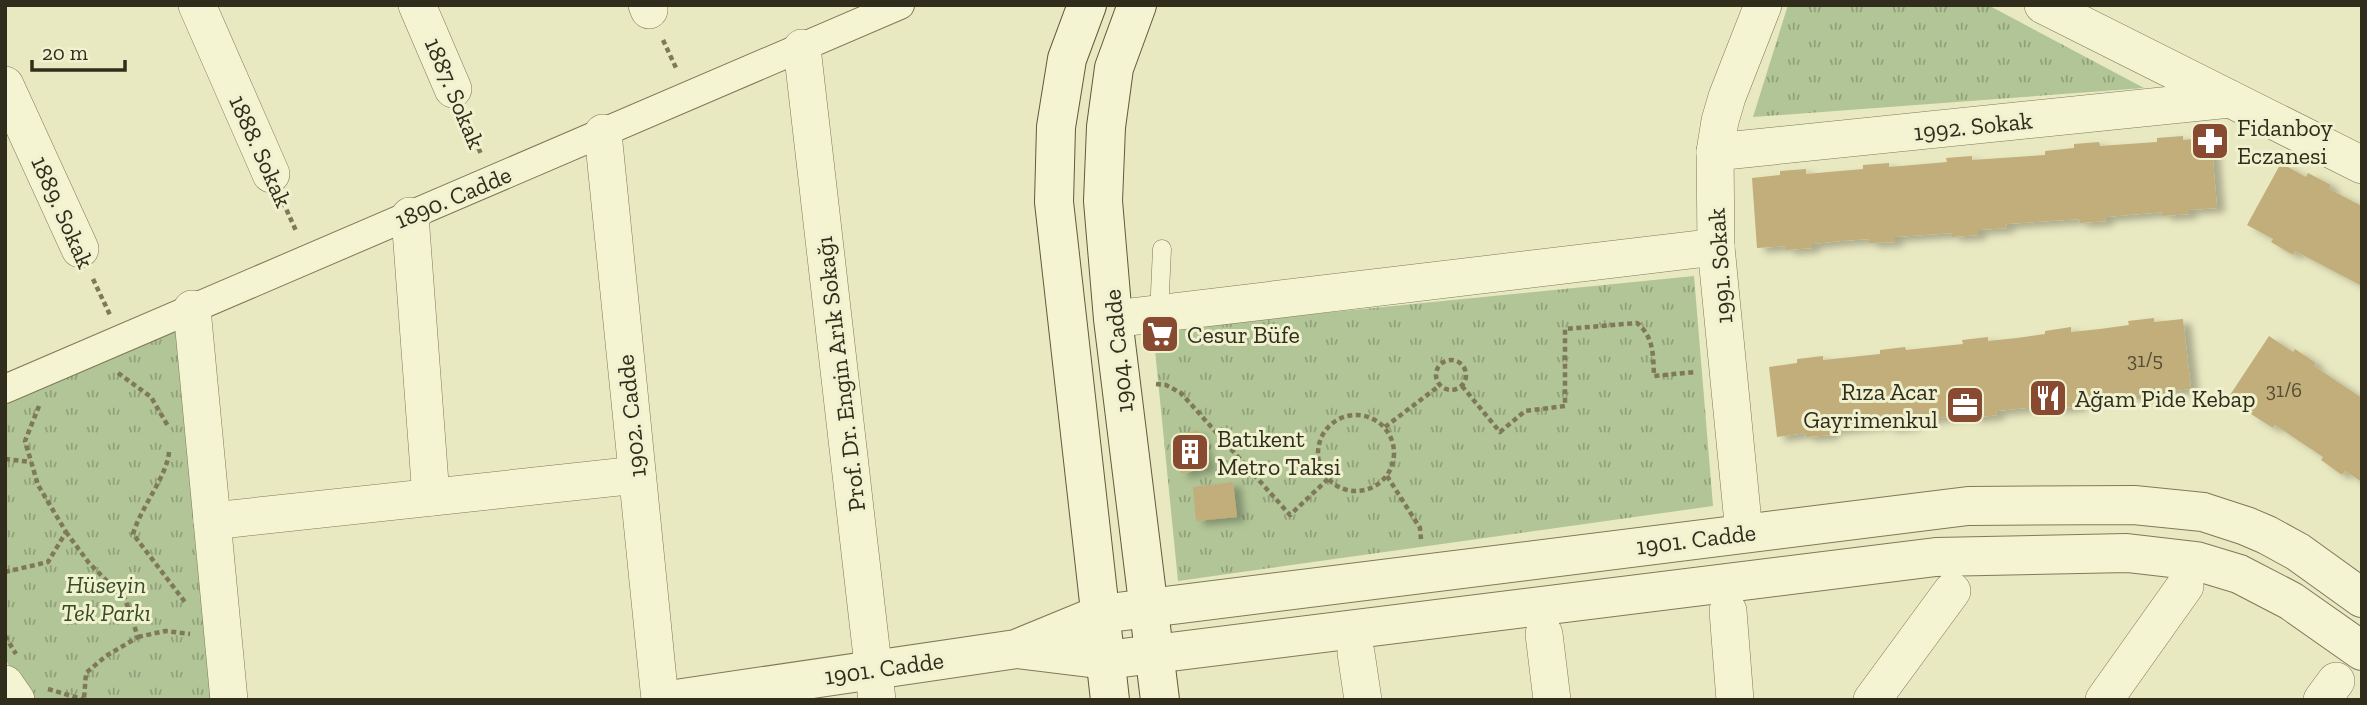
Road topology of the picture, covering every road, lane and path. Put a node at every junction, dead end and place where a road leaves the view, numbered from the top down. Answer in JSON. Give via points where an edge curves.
{"nodes":[{"id":1,"x":197,"y":5,"type":"edge"},
{"id":2,"x":417,"y":5,"type":"edge"},
{"id":3,"x":900,"y":5,"type":"edge"},
{"id":4,"x":1087,"y":5,"type":"edge"},
{"id":5,"x":1137,"y":5,"type":"edge"},
{"id":6,"x":1763,"y":5,"type":"edge"},
{"id":7,"x":2043,"y":5,"type":"edge"},
{"id":8,"x":648,"y":8,"type":"edge"},
{"id":9,"x":802,"y":48,"type":"junction"},
{"id":10,"x":5,"y":85,"type":"edge"},
{"id":11,"x":453,"y":89,"type":"joint"},
{"id":12,"x":688,"y":96,"type":"junction"},
{"id":13,"x":2230,"y":99,"type":"junction"},
{"id":14,"x":603,"y":133,"type":"junction"},
{"id":15,"x":1716,"y":152,"type":"junction"},
{"id":16,"x":2362,"y":165,"type":"edge"},
{"id":17,"x":271,"y":174,"type":"joint"},
{"id":18,"x":493,"y":180,"type":"junction"},
{"id":19,"x":410,"y":216,"type":"junction"},
{"id":20,"x":1716,"y":247,"type":"junction"},
{"id":21,"x":80,"y":249,"type":"joint"},
{"id":22,"x":1162,"y":249,"type":"dead end"},
{"id":23,"x":308,"y":259,"type":"junction"},
{"id":24,"x":192,"y":309,"type":"junction"},
{"id":25,"x":1159,"y":314,"type":"junction"},
{"id":26,"x":1113,"y":319,"type":"junction"},
{"id":27,"x":121,"y":340,"type":"junction"},
{"id":28,"x":1728,"y":370,"type":"junction"},
{"id":29,"x":1120,"y":378,"type":"junction"},
{"id":30,"x":1439,"y":386,"type":"junction"},
{"id":31,"x":1462,"y":386,"type":"junction"},
{"id":32,"x":5,"y":389,"type":"edge"},
{"id":33,"x":48,"y":398,"type":"dead end"},
{"id":34,"x":1385,"y":427,"type":"junction"},
{"id":35,"x":171,"y":430,"type":"dead end"},
{"id":36,"x":170,"y":441,"type":"dead end"},
{"id":37,"x":5,"y":459,"type":"edge"},
{"id":38,"x":31,"y":462,"type":"junction"},
{"id":39,"x":637,"y":475,"type":"junction"},
{"id":40,"x":1387,"y":476,"type":"junction"},
{"id":41,"x":1328,"y":479,"type":"junction"},
{"id":42,"x":431,"y":497,"type":"junction"},
{"id":43,"x":212,"y":521,"type":"junction"},
{"id":44,"x":66,"y":532,"type":"junction"},
{"id":45,"x":1744,"y":533,"type":"junction"},
{"id":46,"x":5,"y":572,"type":"edge"},
{"id":47,"x":1425,"y":573,"type":"junction"},
{"id":48,"x":2185,"y":586,"type":"dead end"},
{"id":49,"x":1952,"y":591,"type":"dead end"},
{"id":50,"x":2362,"y":598,"type":"edge"},
{"id":51,"x":187,"y":603,"type":"dead end"},
{"id":52,"x":1149,"y":608,"type":"junction"},
{"id":53,"x":1728,"y":611,"type":"dead end"},
{"id":54,"x":1101,"y":614,"type":"junction"},
{"id":55,"x":1544,"y":634,"type":"dead end"},
{"id":56,"x":138,"y":637,"type":"junction"},
{"id":57,"x":198,"y":639,"type":"dead end"},
{"id":58,"x":1016,"y":649,"type":"junction"},
{"id":59,"x":2362,"y":651,"type":"edge"},
{"id":60,"x":1356,"y":653,"type":"dead end"},
{"id":61,"x":1154,"y":654,"type":"junction"},
{"id":62,"x":1106,"y":660,"type":"junction"},
{"id":63,"x":5,"y":684,"type":"edge"},
{"id":64,"x":876,"y":685,"type":"edge"},
{"id":65,"x":84,"y":699,"type":"edge"},
{"id":66,"x":16,"y":700,"type":"edge"},
{"id":67,"x":229,"y":700,"type":"edge"},
{"id":68,"x":660,"y":700,"type":"edge"},
{"id":69,"x":669,"y":700,"type":"edge"},
{"id":70,"x":1110,"y":700,"type":"edge"},
{"id":71,"x":1160,"y":700,"type":"edge"},
{"id":72,"x":1363,"y":700,"type":"edge"},
{"id":73,"x":1552,"y":700,"type":"edge"},
{"id":74,"x":1735,"y":700,"type":"edge"},
{"id":75,"x":1872,"y":700,"type":"edge"},
{"id":76,"x":2104,"y":700,"type":"edge"}],
"edges":[{"from":1,"to":17,"type":"street","name":"1888. Sokak"},
{"from":2,"to":11,"type":"street","name":"1887. Sokak"},
{"from":3,"to":9,"type":"street","name":"1890. Cadde"},
{"from":4,"to":54,"type":"street","name":"1904. Cadde","via":[[1067,59],[1056,127],[1054,202]]},
{"from":5,"to":26,"type":"street","name":"1904. Cadde","via":[[1114,68],[1106,127],[1103,201]]},
{"from":6,"to":15,"type":"street","name":"1991. Sokak","via":[[1727,97]]},
{"from":7,"to":13,"type":"street"},
{"from":8,"to":12,"type":"path"},
{"from":9,"to":12,"type":"street","name":"1890. Cadde"},
{"from":9,"to":64,"type":"street","name":"Prof. Dr. Engin Arık Sokağı"},
{"from":10,"to":21,"type":"street","name":"1889. Sokak"},
{"from":11,"to":18,"type":"path","name":"1887. Sokak"},
{"from":12,"to":14,"type":"street","name":"1890. Cadde"},
{"from":13,"to":15,"type":"street","name":"1992. Sokak"},
{"from":13,"to":16,"type":"street"},
{"from":14,"to":18,"type":"street","name":"1890. Cadde"},
{"from":14,"to":39,"type":"street","name":"1902. Cadde"},
{"from":15,"to":20,"type":"street","name":"1991. Sokak"},
{"from":17,"to":23,"type":"path","name":"1888. Sokak"},
{"from":18,"to":19,"type":"street","name":"1890. Cadde"},
{"from":19,"to":23,"type":"street","name":"1890. Cadde"},
{"from":19,"to":42,"type":"street"},
{"from":20,"to":25,"type":"street"},
{"from":20,"to":28,"type":"street","name":"1991. Sokak"},
{"from":21,"to":27,"type":"path","name":"1889. Sokak"},
{"from":22,"to":25,"type":"lane"},
{"from":23,"to":24,"type":"street","name":"1890. Cadde"},
{"from":24,"to":27,"type":"street","name":"1890. Cadde"},
{"from":24,"to":43,"type":"street"},
{"from":25,"to":26,"type":"street"},
{"from":26,"to":29,"type":"street","name":"1904. Cadde"},
{"from":27,"to":32,"type":"street","name":"1890. Cadde"},
{"from":27,"to":35,"type":"path","via":[[116,371],[151,397]]},
{"from":28,"to":31,"type":"path","via":[[1654,376],[1652,346],[1637,323],[1565,329],[1565,406],[1525,411],[1500,432]]},
{"from":28,"to":45,"type":"street","name":"1991. Sokak"},
{"from":29,"to":41,"type":"path","via":[[1166,385],[1181,393],[1290,515]]},
{"from":29,"to":52,"type":"street","name":"1904. Cadde"},
{"from":30,"to":31,"type":"path","via":[[1446,390]]},
{"from":30,"to":31,"type":"path","via":[[1435,371],[1447,360],[1455,360],[1466,371]]},
{"from":30,"to":34,"type":"path"},
{"from":33,"to":38,"type":"path","via":[[39,406],[25,442]]},
{"from":34,"to":40,"type":"path","via":[[1395,451]]},
{"from":34,"to":41,"type":"path","via":[[1361,415],[1348,416],[1326,429],[1318,455]]},
{"from":36,"to":51,"type":"path","via":[[168,464],[133,534]]},
{"from":37,"to":38,"type":"path"},
{"from":38,"to":44,"type":"path","via":[[38,485]]},
{"from":39,"to":42,"type":"street"},
{"from":39,"to":68,"type":"street","name":"1902. Cadde"},
{"from":40,"to":41,"type":"path","via":[[1365,490],[1351,491]]},
{"from":40,"to":47,"type":"path","via":[[1420,528]]},
{"from":42,"to":43,"type":"street"},
{"from":43,"to":67,"type":"street"},
{"from":44,"to":46,"type":"path","via":[[48,562]]},
{"from":44,"to":56,"type":"path","via":[[125,599]]},
{"from":45,"to":47,"type":"street","name":"1901. Cadde"},
{"from":45,"to":50,"type":"street","name":"1901. Cadde","via":[[1968,506],[2158,506],[2203,512],[2246,526],[2298,552]]},
{"from":47,"to":52,"type":"street","name":"1901. Cadde"},
{"from":48,"to":76,"type":"street"},
{"from":49,"to":75,"type":"street"},
{"from":52,"to":54,"type":"street","name":"1901. Cadde"},
{"from":52,"to":61,"type":"street","name":"1904. Cadde"},
{"from":53,"to":74,"type":"street"},
{"from":54,"to":58,"type":"street","name":"1901. Cadde"},
{"from":54,"to":62,"type":"street","name":"1904. Cadde"},
{"from":55,"to":73,"type":"street"},
{"from":56,"to":57,"type":"path","via":[[165,631]]},
{"from":56,"to":65,"type":"path","via":[[86,673]]},
{"from":58,"to":62,"type":"street","name":"1901. Cadde"},
{"from":58,"to":64,"type":"street","name":"1901. Cadde"},
{"from":59,"to":61,"type":"street","name":"1901. Cadde","via":[[2291,601],[2239,574],[2196,561],[2127,553],[1936,556]]},
{"from":60,"to":72,"type":"street"},
{"from":61,"to":62,"type":"street","name":"1901. Cadde"},
{"from":61,"to":71,"type":"street","name":"1904. Cadde"},
{"from":62,"to":70,"type":"street","name":"1904. Cadde"},
{"from":63,"to":66,"type":"street"},
{"from":64,"to":69,"type":"street","name":"1901. Cadde"}]}
